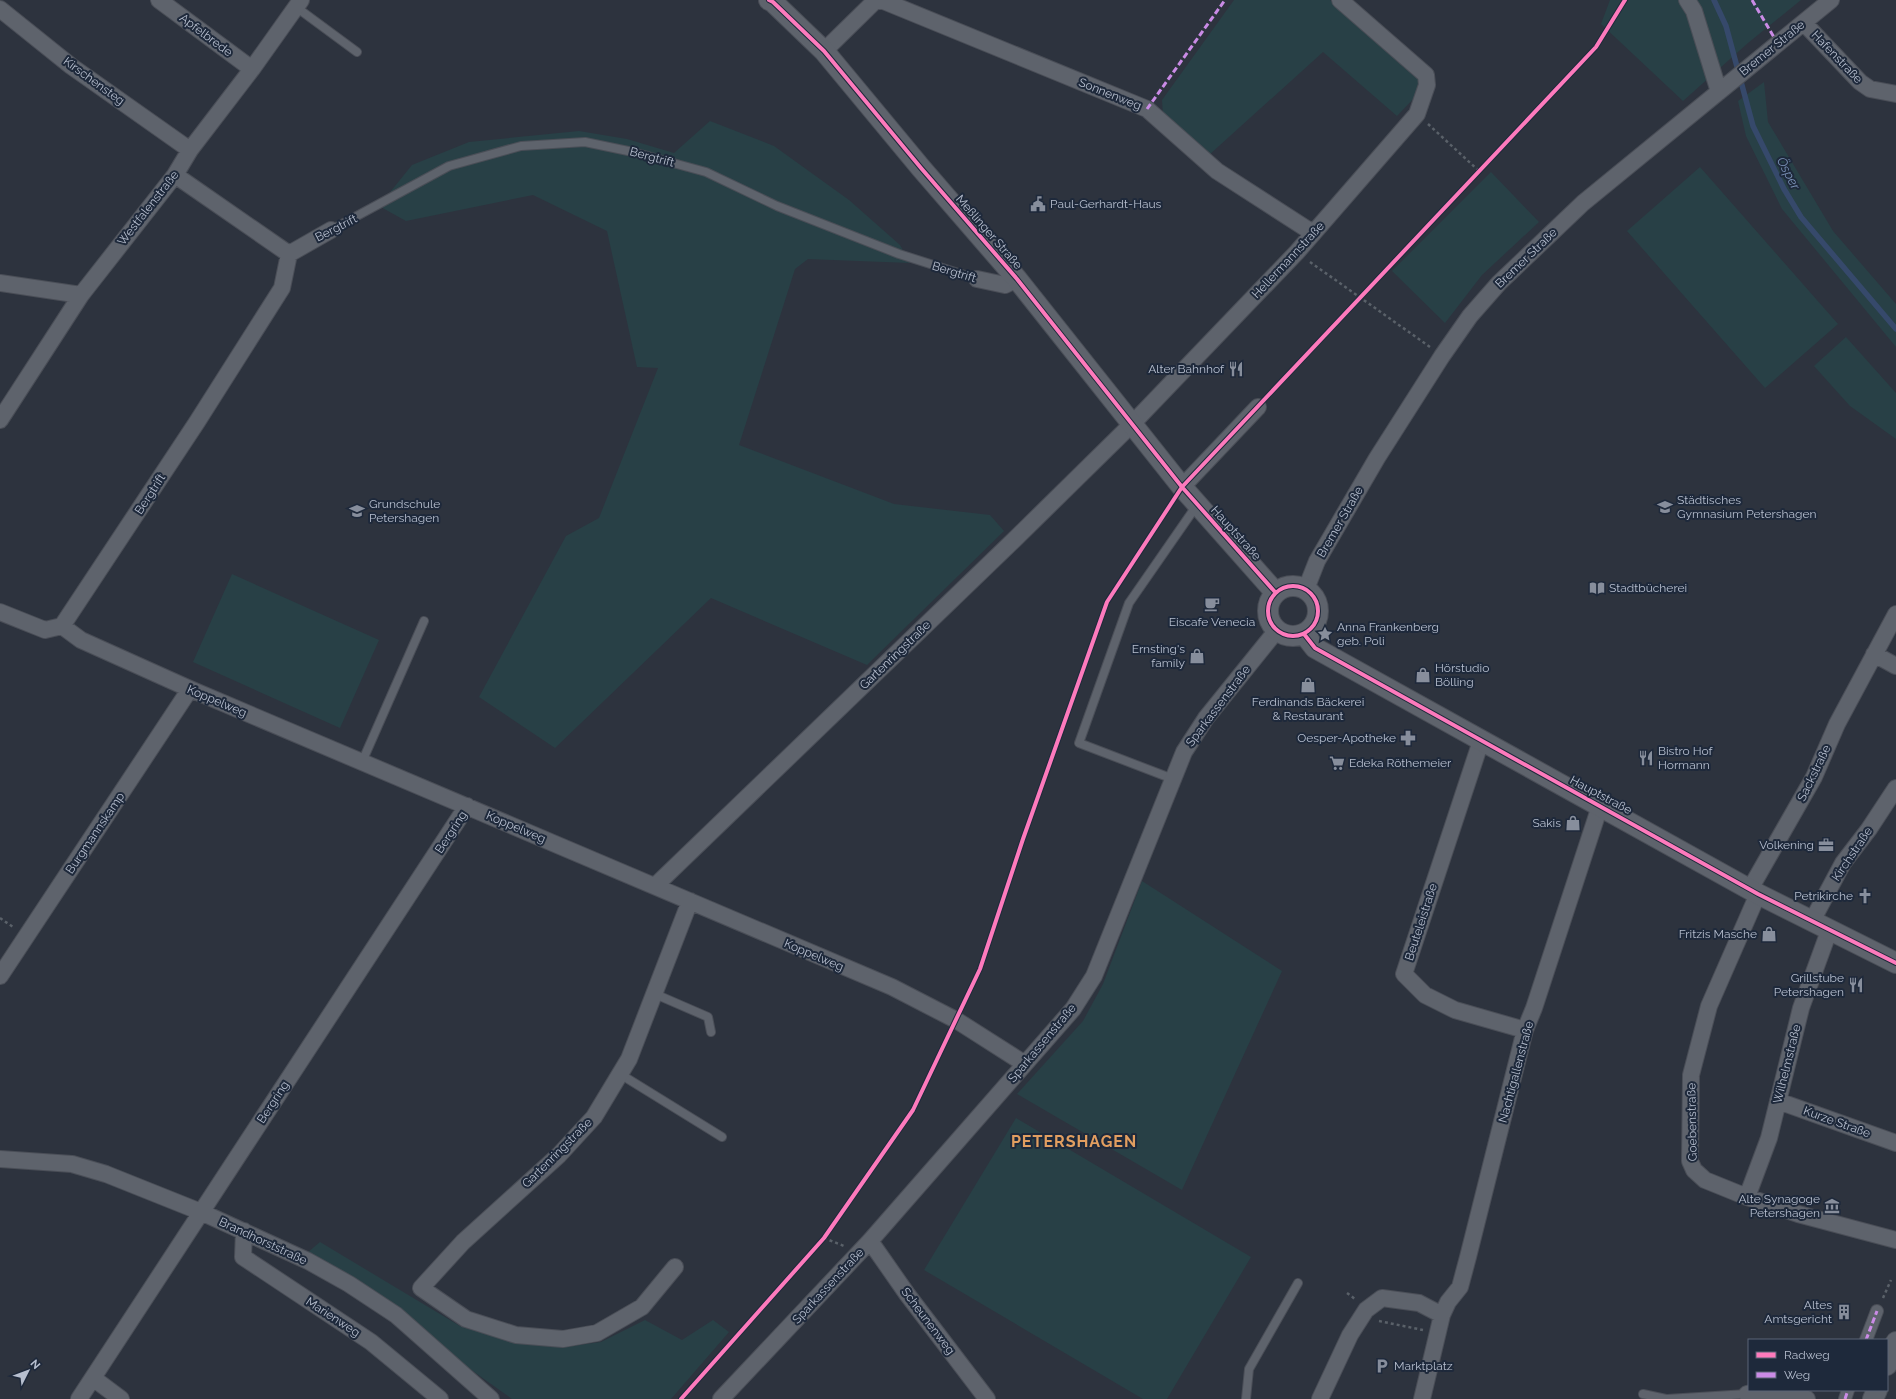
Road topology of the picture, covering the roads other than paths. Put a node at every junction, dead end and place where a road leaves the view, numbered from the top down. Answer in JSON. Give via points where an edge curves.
{"nodes":[{"id":1,"x":159,"y":0,"type":"edge"},
{"id":2,"x":769,"y":0,"type":"edge"},
{"id":3,"x":876,"y":0,"type":"edge"},
{"id":4,"x":881,"y":0,"type":"edge"},
{"id":5,"x":1340,"y":0,"type":"edge"},
{"id":6,"x":1687,"y":0,"type":"edge"},
{"id":7,"x":1831,"y":0,"type":"edge"},
{"id":8,"x":298,"y":4,"type":"edge"},
{"id":9,"x":0,"y":9,"type":"edge"},
{"id":10,"x":1804,"y":23,"type":"junction"},
{"id":11,"x":824,"y":51,"type":"junction"},
{"id":12,"x":356,"y":52,"type":"dead end"},
{"id":13,"x":252,"y":69,"type":"junction"},
{"id":14,"x":1723,"y":89,"type":"junction"},
{"id":15,"x":1896,"y":94,"type":"edge"},
{"id":16,"x":190,"y":150,"type":"junction"},
{"id":17,"x":176,"y":175,"type":"junction"},
{"id":18,"x":331,"y":230,"type":"joint"},
{"id":19,"x":1313,"y":233,"type":"junction"},
{"id":20,"x":289,"y":254,"type":"junction"},
{"id":21,"x":977,"y":279,"type":"joint"},
{"id":22,"x":1017,"y":279,"type":"junction"},
{"id":23,"x":0,"y":283,"type":"edge"},
{"id":24,"x":81,"y":295,"type":"junction"},
{"id":25,"x":1258,"y":407,"type":"dead end"},
{"id":26,"x":0,"y":420,"type":"edge"},
{"id":27,"x":1132,"y":423,"type":"junction"},
{"id":28,"x":1182,"y":487,"type":"junction"},
{"id":29,"x":1197,"y":504,"type":"junction"},
{"id":30,"x":1306,"y":589,"type":"junction"},
{"id":31,"x":1276,"y":592,"type":"junction"},
{"id":32,"x":0,"y":612,"type":"edge"},
{"id":33,"x":1896,"y":614,"type":"edge"},
{"id":34,"x":424,"y":621,"type":"dead end"},
{"id":35,"x":62,"y":626,"type":"junction"},
{"id":36,"x":1277,"y":630,"type":"junction"},
{"id":37,"x":1304,"y":634,"type":"junction"},
{"id":38,"x":1874,"y":654,"type":"junction"},
{"id":39,"x":1896,"y":666,"type":"edge"},
{"id":40,"x":190,"y":689,"type":"junction"},
{"id":41,"x":1481,"y":741,"type":"junction"},
{"id":42,"x":362,"y":762,"type":"junction"},
{"id":43,"x":1173,"y":779,"type":"junction"},
{"id":44,"x":1896,"y":788,"type":"edge"},
{"id":45,"x":467,"y":806,"type":"junction"},
{"id":46,"x":1600,"y":806,"type":"junction"},
{"id":47,"x":655,"y":886,"type":"junction"},
{"id":48,"x":1754,"y":892,"type":"junction"},
{"id":49,"x":690,"y":901,"type":"junction"},
{"id":50,"x":1812,"y":921,"type":"junction"},
{"id":51,"x":1829,"y":931,"type":"junction"},
{"id":52,"x":1896,"y":963,"type":"edge"},
{"id":53,"x":0,"y":976,"type":"edge"},
{"id":54,"x":655,"y":994,"type":"junction"},
{"id":55,"x":1525,"y":1030,"type":"junction"},
{"id":56,"x":711,"y":1032,"type":"dead end"},
{"id":57,"x":1025,"y":1064,"type":"junction"},
{"id":58,"x":620,"y":1074,"type":"junction"},
{"id":59,"x":1778,"y":1101,"type":"junction"},
{"id":60,"x":722,"y":1137,"type":"dead end"},
{"id":61,"x":1896,"y":1143,"type":"edge"},
{"id":62,"x":0,"y":1159,"type":"edge"},
{"id":63,"x":1748,"y":1197,"type":"junction"},
{"id":64,"x":202,"y":1212,"type":"junction"},
{"id":65,"x":244,"y":1231,"type":"junction"},
{"id":66,"x":1896,"y":1240,"type":"edge"},
{"id":67,"x":870,"y":1241,"type":"junction"},
{"id":68,"x":675,"y":1267,"type":"dead end"},
{"id":69,"x":1298,"y":1283,"type":"dead end"},
{"id":70,"x":1877,"y":1311,"type":"road end"},
{"id":71,"x":1441,"y":1319,"type":"junction"},
{"id":72,"x":1866,"y":1339,"type":"edge"},
{"id":73,"x":1896,"y":1342,"type":"edge"},
{"id":74,"x":1888,"y":1362,"type":"edge"},
{"id":75,"x":93,"y":1378,"type":"junction"},
{"id":76,"x":1643,"y":1394,"type":"dead end"},
{"id":77,"x":1747,"y":1394,"type":"joint"},
{"id":78,"x":79,"y":1399,"type":"edge"},
{"id":79,"x":121,"y":1399,"type":"edge"},
{"id":80,"x":440,"y":1399,"type":"edge"},
{"id":81,"x":491,"y":1399,"type":"edge"},
{"id":82,"x":721,"y":1399,"type":"edge"},
{"id":83,"x":987,"y":1399,"type":"edge"},
{"id":84,"x":1246,"y":1399,"type":"edge"},
{"id":85,"x":1320,"y":1399,"type":"edge"},
{"id":86,"x":1422,"y":1399,"type":"edge"},
{"id":87,"x":1667,"y":1399,"type":"edge"},
{"id":88,"x":1807,"y":1399,"type":"edge"}],
"edges":[{"from":1,"to":13,"type":"street","name":"Apfelbrede"},
{"from":2,"to":11,"type":"street","name":"Meßlinger Straße"},
{"from":3,"to":11,"type":"street"},
{"from":4,"to":19,"type":"street","name":"Sonnenweg","via":[[1147,109],[1217,171]]},
{"from":5,"to":19,"type":"street","name":"Hellermannstraße","via":[[1426,75],[1427,86],[1418,114]]},
{"from":6,"to":14,"type":"street","via":[[1694,11]]},
{"from":7,"to":10,"type":"street","name":"Bremer Straße"},
{"from":8,"to":12,"type":"lane"},
{"from":8,"to":13,"type":"street","name":"Westfalenstraße"},
{"from":9,"to":16,"type":"street","name":"Kirschensteg","via":[[71,66]]},
{"from":10,"to":14,"type":"street","name":"Bremer Straße"},
{"from":10,"to":15,"type":"street","name":"Hafenstraße","via":[[1860,82],[1870,89]]},
{"from":11,"to":22,"type":"street","name":"Meßlinger Straße","via":[[920,168]]},
{"from":13,"to":16,"type":"street","name":"Westfalenstraße"},
{"from":14,"to":30,"type":"street","name":"Bremer Straße","via":[[1583,203],[1499,283],[1470,316],[1373,465],[1318,561]]},
{"from":16,"to":17,"type":"street","name":"Westfalenstraße"},
{"from":17,"to":20,"type":"street"},
{"from":17,"to":24,"type":"street","name":"Westfalenstraße"},
{"from":18,"to":20,"type":"street","name":"Bergtrift"},
{"from":18,"to":21,"type":"lane","name":"Bergtrift","via":[[449,166],[521,146],[585,142],[706,172],[777,206],[899,254]]},
{"from":19,"to":27,"type":"street","name":"Hellermannstraße"},
{"from":20,"to":35,"type":"street","name":"Bergtrift","via":[[282,288]]},
{"from":21,"to":22,"type":"street","name":"Bergtrift","via":[[1005,285]]},
{"from":22,"to":27,"type":"street","name":"Meßlinger Straße"},
{"from":23,"to":24,"type":"street"},
{"from":24,"to":26,"type":"street","name":"Westfalenstraße"},
{"from":25,"to":28,"type":"street"},
{"from":27,"to":28,"type":"street","name":"Meßlinger Straße"},
{"from":27,"to":47,"type":"street","name":"Gartenringstraße"},
{"from":28,"to":29,"type":"street","name":"Hauptstraße"},
{"from":29,"to":31,"type":"street","name":"Hauptstraße"},
{"from":29,"to":43,"type":"lane","via":[[1129,603],[1079,744]]},
{"from":30,"to":31,"type":"street","via":[[1290,586]]},
{"from":30,"to":37,"type":"street","via":[[1314,597],[1318,612],[1313,627]]},
{"from":31,"to":36,"type":"street","via":[[1267,609],[1268,618]]},
{"from":32,"to":35,"type":"street","via":[[45,630]]},
{"from":33,"to":38,"type":"street","name":"Sackstraße"},
{"from":34,"to":42,"type":"lane"},
{"from":35,"to":40,"type":"street","name":"Koppelweg","via":[[81,640]]},
{"from":36,"to":37,"type":"street","via":[[1287,636]]},
{"from":36,"to":43,"type":"street","name":"Sparkassenstraße","via":[[1206,718],[1184,752]]},
{"from":37,"to":41,"type":"street","name":"Hauptstraße","via":[[1315,648]]},
{"from":38,"to":39,"type":"street"},
{"from":38,"to":48,"type":"street","name":"Sackstraße"},
{"from":40,"to":42,"type":"street","name":"Koppelweg"},
{"from":40,"to":53,"type":"street","name":"Burgmannskamp"},
{"from":41,"to":46,"type":"street","name":"Hauptstraße"},
{"from":41,"to":55,"type":"street","name":"Beuteleistraße","via":[[1404,974],[1425,995],[1454,1010]]},
{"from":42,"to":45,"type":"street","name":"Koppelweg"},
{"from":43,"to":57,"type":"street","name":"Sparkassenstraße","via":[[1094,976],[1073,1009]]},
{"from":44,"to":50,"type":"street","name":"Kirchstraße","via":[[1844,863]]},
{"from":45,"to":47,"type":"street","name":"Koppelweg"},
{"from":45,"to":64,"type":"street","name":"Bergring"},
{"from":46,"to":48,"type":"street","name":"Hauptstraße"},
{"from":46,"to":55,"type":"street","name":"Nachtigallenstraße"},
{"from":47,"to":49,"type":"street","name":"Koppelweg"},
{"from":48,"to":50,"type":"street","name":"Hauptstraße"},
{"from":48,"to":63,"type":"street","name":"Goebenstraße","via":[[1709,1006],[1691,1075],[1690,1109],[1690,1161],[1694,1170],[1705,1180]]},
{"from":49,"to":54,"type":"street","name":"Gartenringstraße"},
{"from":49,"to":57,"type":"street","name":"Koppelweg","via":[[892,987],[956,1020]]},
{"from":50,"to":51,"type":"street","name":"Hauptstraße"},
{"from":51,"to":52,"type":"street","name":"Hauptstraße"},
{"from":51,"to":59,"type":"street","name":"Wilhelmstraße","via":[[1801,1008]]},
{"from":54,"to":56,"type":"lane","via":[[708,1017]]},
{"from":54,"to":58,"type":"street","name":"Gartenringstraße","via":[[629,1059]]},
{"from":55,"to":71,"type":"street","name":"Nachtigallenstraße","via":[[1460,1287],[1448,1302]]},
{"from":57,"to":67,"type":"street","name":"Sparkassenstraße"},
{"from":58,"to":60,"type":"lane"},
{"from":58,"to":68,"type":"street","name":"Gartenringstraße","via":[[594,1118],[559,1155],[463,1242],[421,1288],[466,1319],[516,1335],[563,1339],[597,1333],[642,1307]]},
{"from":59,"to":61,"type":"street","name":"Kurze Straße"},
{"from":59,"to":63,"type":"street","name":"Wilhelmstraße","via":[[1769,1138]]},
{"from":62,"to":64,"type":"street","name":"Brandhorststraße","via":[[72,1164],[106,1174]]},
{"from":63,"to":66,"type":"street","name":"Goebenstraße","via":[[1798,1214]]},
{"from":64,"to":65,"type":"street","name":"Brandhorststraße"},
{"from":64,"to":75,"type":"street","name":"Bergring"},
{"from":65,"to":80,"type":"street","name":"Marienweg","via":[[243,1257],[371,1342]]},
{"from":65,"to":81,"type":"street","name":"Brandhorststraße","via":[[329,1273],[396,1315]]},
{"from":67,"to":82,"type":"street","name":"Sparkassenstraße"},
{"from":67,"to":83,"type":"street","name":"Scheunenweg"},
{"from":69,"to":84,"type":"lane","via":[[1249,1369]]},
{"from":70,"to":72,"type":"street"},
{"from":71,"to":85,"type":"street","via":[[1419,1303],[1382,1298],[1366,1310],[1350,1335]]},
{"from":71,"to":86,"type":"street","name":"Nachtigallenstraße"},
{"from":73,"to":74,"type":"street"},
{"from":75,"to":78,"type":"street","name":"Bergring"},
{"from":75,"to":79,"type":"street"},
{"from":76,"to":87,"type":"lane"},
{"from":77,"to":87,"type":"lane"},
{"from":77,"to":88,"type":"street","via":[[1761,1392]]}]}
